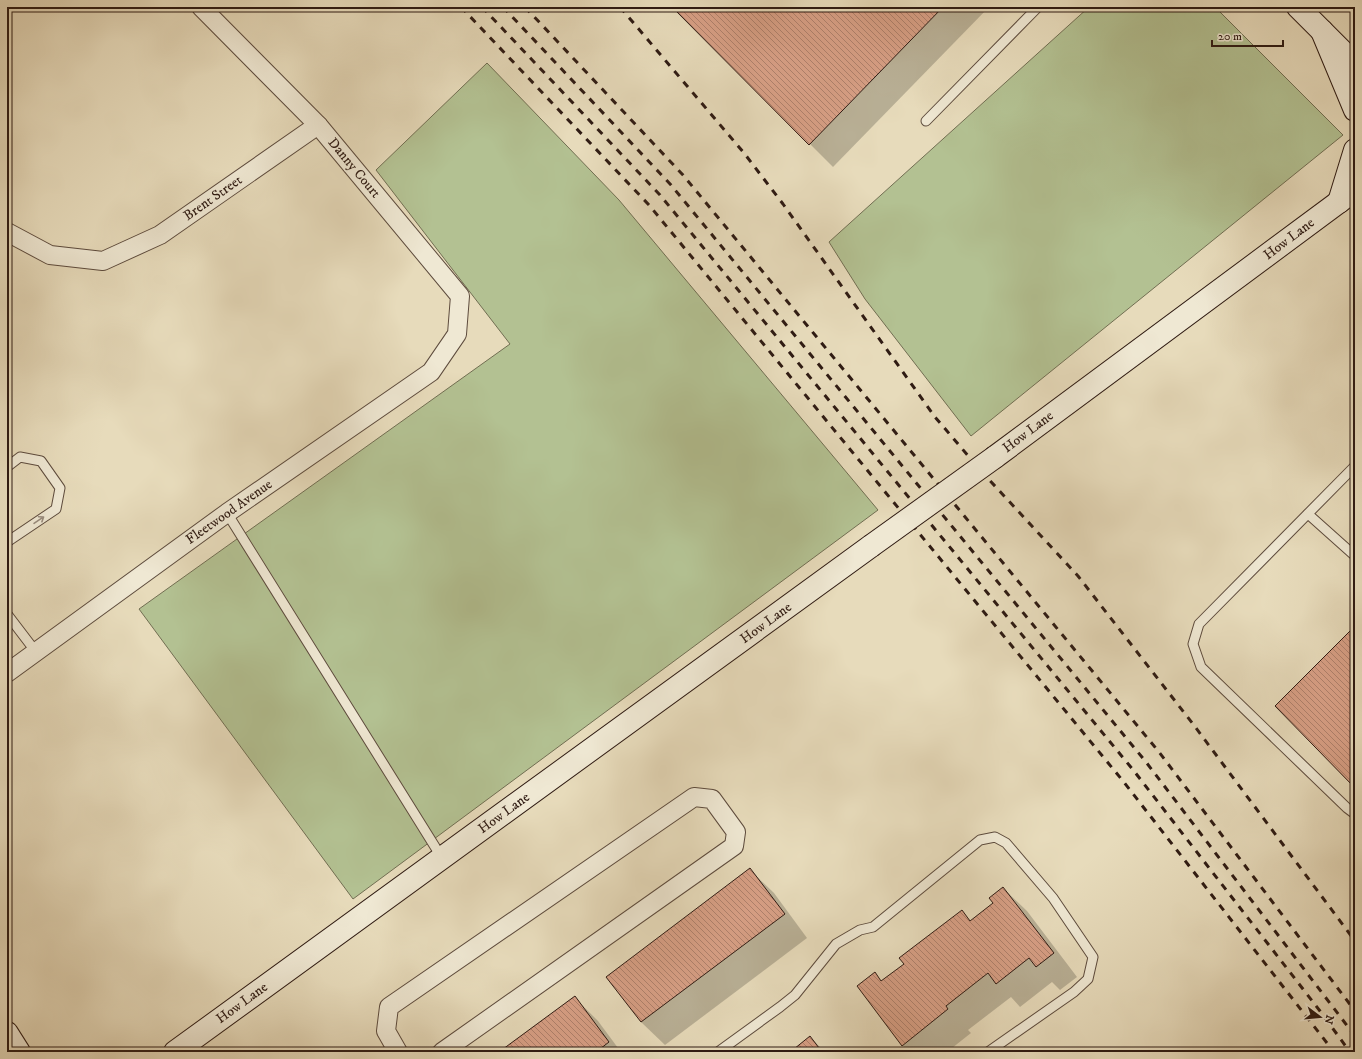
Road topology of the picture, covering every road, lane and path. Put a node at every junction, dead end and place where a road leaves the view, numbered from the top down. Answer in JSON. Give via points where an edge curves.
{"nodes":[{"id":1,"x":200,"y":7,"type":"edge"},
{"id":2,"x":1038,"y":7,"type":"edge"},
{"id":3,"x":1298,"y":7,"type":"edge"},
{"id":4,"x":1322,"y":31,"type":"junction"},
{"id":5,"x":1355,"y":46,"type":"edge"},
{"id":6,"x":1355,"y":64,"type":"edge"},
{"id":7,"x":1355,"y":110,"type":"edge"},
{"id":8,"x":926,"y":121,"type":"dead end"},
{"id":9,"x":318,"y":125,"type":"junction"},
{"id":10,"x":1355,"y":150,"type":"edge"},
{"id":11,"x":1350,"y":198,"type":"edge"},
{"id":12,"x":7,"y":232,"type":"edge"},
{"id":13,"x":447,"y":348,"type":"joint"},
{"id":14,"x":1355,"y":466,"type":"edge"},
{"id":15,"x":7,"y":467,"type":"edge"},
{"id":16,"x":227,"y":513,"type":"junction"},
{"id":17,"x":1308,"y":514,"type":"junction"},
{"id":18,"x":7,"y":542,"type":"edge"},
{"id":19,"x":1355,"y":556,"type":"edge"},
{"id":20,"x":7,"y":614,"type":"edge"},
{"id":21,"x":36,"y":652,"type":"junction"},
{"id":22,"x":7,"y":673,"type":"edge"},
{"id":23,"x":1355,"y":814,"type":"edge"},
{"id":24,"x":442,"y":858,"type":"junction"},
{"id":25,"x":7,"y":1033,"type":"edge"},
{"id":26,"x":19,"y":1052,"type":"edge"},
{"id":27,"x":175,"y":1052,"type":"edge"},
{"id":28,"x":398,"y":1052,"type":"edge"},
{"id":29,"x":442,"y":1052,"type":"edge"},
{"id":30,"x":718,"y":1052,"type":"edge"},
{"id":31,"x":988,"y":1052,"type":"edge"}],
"edges":[{"from":1,"to":9,"type":"street","name":"Danny Court"},
{"from":2,"to":8,"type":"lane"},
{"from":3,"to":4,"type":"main road"},
{"from":4,"to":5,"type":"main road"},
{"from":4,"to":6,"type":"main road"},
{"from":4,"to":7,"type":"main road"},
{"from":9,"to":12,"type":"street","name":"Brent Street","via":[[160,235],[103,261],[50,255]]},
{"from":9,"to":13,"type":"street","name":"Danny Court","via":[[460,296],[457,334]]},
{"from":10,"to":11,"type":"main road"},
{"from":11,"to":24,"type":"main road","name":"How Lane","bridge":true},
{"from":13,"to":16,"type":"street","name":"Fleetwood Avenue","via":[[431,372]]},
{"from":14,"to":17,"type":"lane"},
{"from":18,"to":15,"type":"lane","one_way":true,"via":[[56,509],[60,488],[41,461],[20,457]]},
{"from":16,"to":21,"type":"street","name":"Fleetwood Avenue"},
{"from":16,"to":24,"type":"lane"},
{"from":17,"to":19,"type":"lane"},
{"from":17,"to":23,"type":"lane","via":[[1199,624],[1193,644],[1201,667]]},
{"from":20,"to":21,"type":"lane"},
{"from":21,"to":22,"type":"street","name":"Fleetwood Avenue"},
{"from":24,"to":27,"type":"main road","name":"How Lane"},
{"from":25,"to":26,"type":"main road"},
{"from":28,"to":29,"type":"street","via":[[386,1031],[389,1007],[694,797],[712,799],[736,832],[734,846]]},
{"from":30,"to":31,"type":"lane","via":[[795,995],[836,944],[860,930],[873,927],[980,840],[995,837],[1006,843],[1053,898],[1093,957],[1088,979],[1074,992]]}]}
